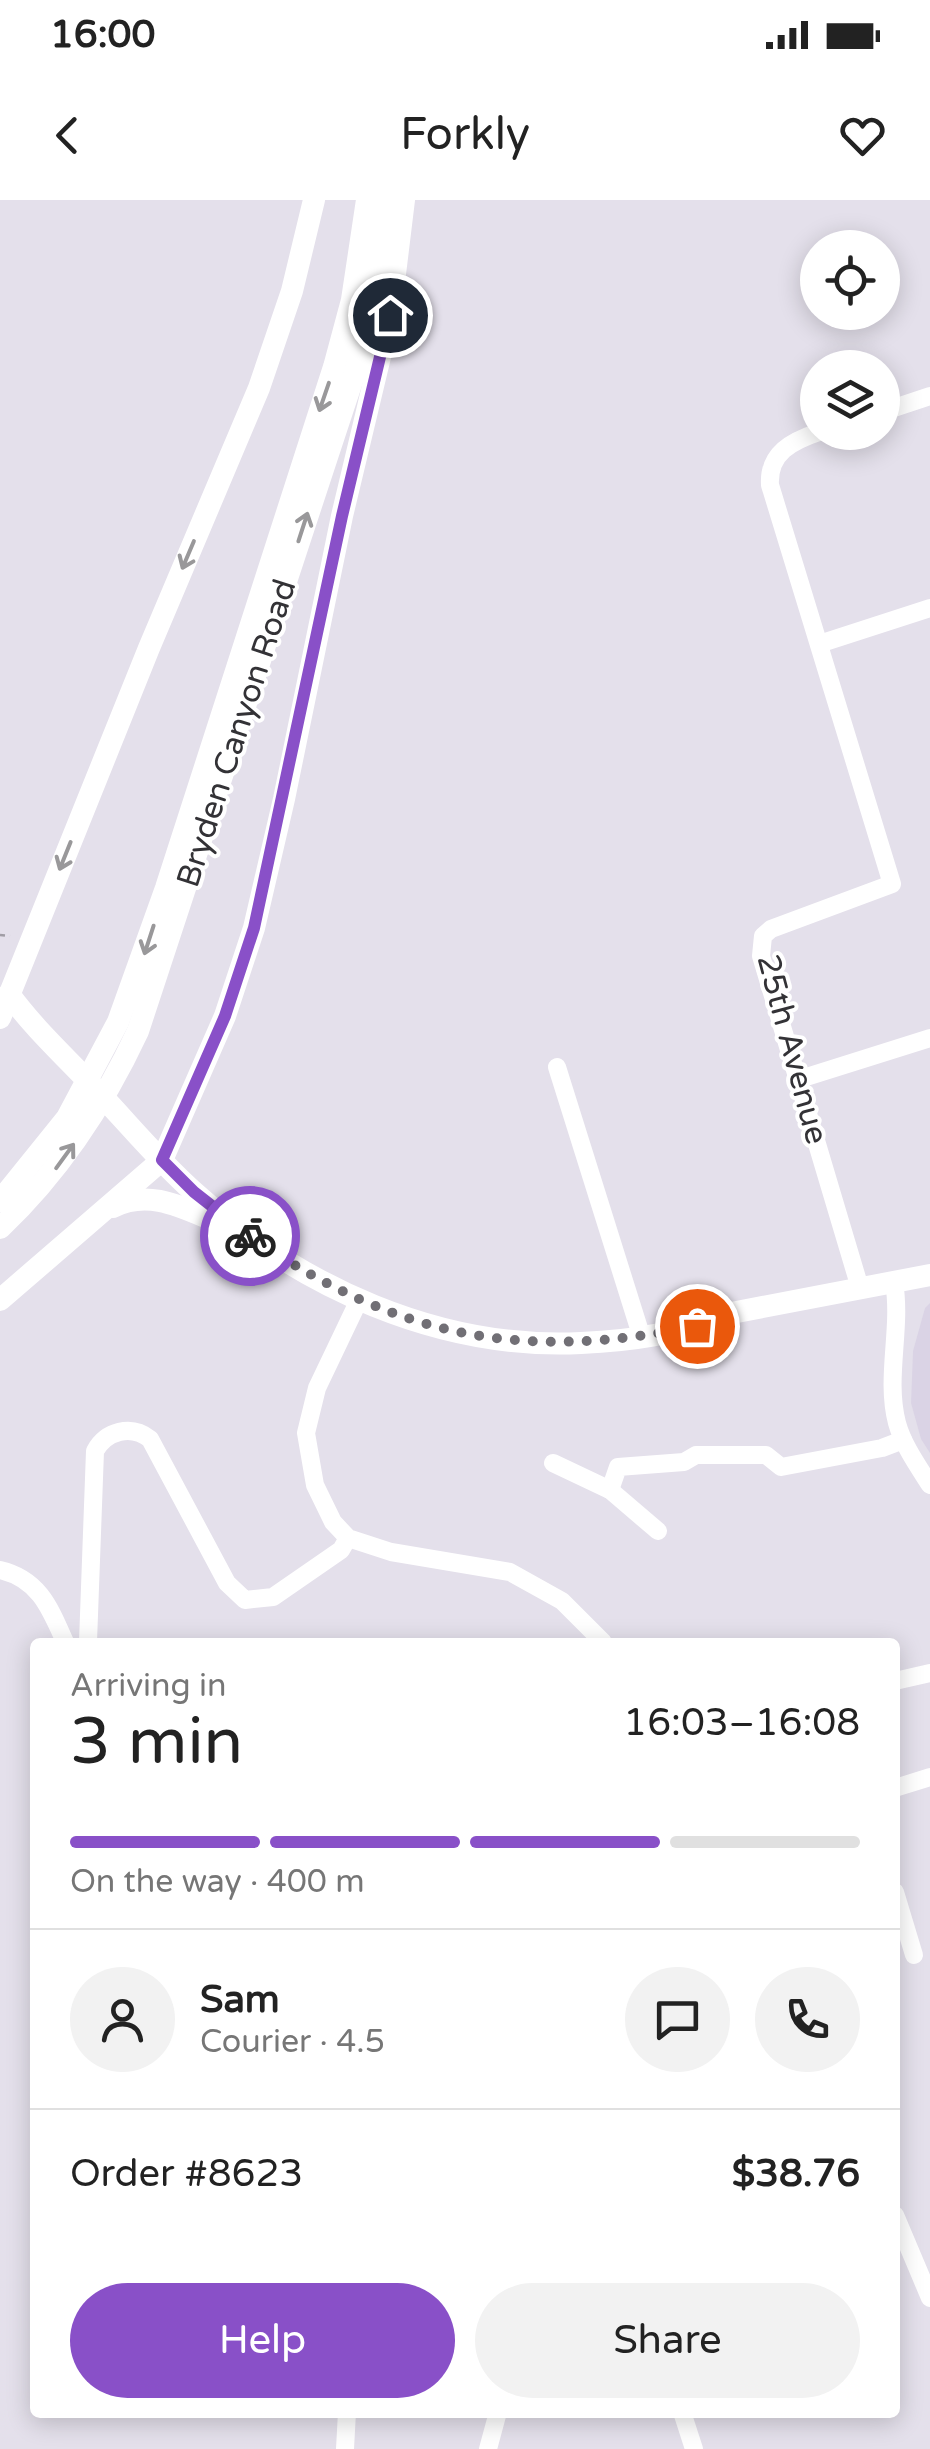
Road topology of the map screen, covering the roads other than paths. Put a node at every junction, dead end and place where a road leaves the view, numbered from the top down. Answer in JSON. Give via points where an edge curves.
{"nodes":[{"id":1,"x":314,"y":200,"type":"edge"},
{"id":2,"x":367,"y":200,"type":"edge"},
{"id":3,"x":388,"y":200,"type":"edge"},
{"id":4,"x":404,"y":200,"type":"edge"},
{"id":5,"x":930,"y":396,"type":"edge"},
{"id":6,"x":900,"y":406,"type":"edge"},
{"id":7,"x":800,"y":439,"type":"edge"},
{"id":8,"x":930,"y":608,"type":"edge"},
{"id":9,"x":819,"y":644,"type":"junction"},
{"id":10,"x":5,"y":987,"type":"edge"},
{"id":11,"x":0,"y":1018,"type":"edge"},
{"id":12,"x":930,"y":1038,"type":"edge"},
{"id":13,"x":557,"y":1067,"type":"dead end"},
{"id":14,"x":800,"y":1079,"type":"junction"},
{"id":15,"x":162,"y":1160,"type":"junction"},
{"id":16,"x":0,"y":1201,"type":"edge"},
{"id":17,"x":101,"y":1213,"type":"junction"},
{"id":18,"x":0,"y":1228,"type":"edge"},
{"id":19,"x":244,"y":1232,"type":"junction"},
{"id":20,"x":930,"y":1275,"type":"edge"},
{"id":21,"x":894,"y":1282,"type":"junction"},
{"id":22,"x":860,"y":1288,"type":"junction"},
{"id":23,"x":0,"y":1300,"type":"edge"},
{"id":24,"x":359,"y":1300,"type":"junction"},
{"id":25,"x":642,"y":1338,"type":"junction"},
{"id":26,"x":903,"y":1440,"type":"junction"},
{"id":27,"x":554,"y":1463,"type":"dead end"},
{"id":28,"x":930,"y":1485,"type":"edge"},
{"id":29,"x":610,"y":1490,"type":"junction"},
{"id":30,"x":658,"y":1530,"type":"dead end"},
{"id":31,"x":348,"y":1538,"type":"junction"},
{"id":32,"x":0,"y":1570,"type":"edge"},
{"id":33,"x":63,"y":1638,"type":"edge"},
{"id":34,"x":88,"y":1638,"type":"edge"},
{"id":35,"x":598,"y":1638,"type":"edge"},
{"id":36,"x":930,"y":1673,"type":"edge"},
{"id":37,"x":900,"y":1680,"type":"edge"},
{"id":38,"x":930,"y":1777,"type":"edge"},
{"id":39,"x":900,"y":1786,"type":"edge"},
{"id":40,"x":900,"y":1909,"type":"edge"},
{"id":41,"x":914,"y":1955,"type":"dead end"},
{"id":42,"x":900,"y":2228,"type":"edge"},
{"id":43,"x":930,"y":2298,"type":"edge"},
{"id":44,"x":347,"y":2418,"type":"edge"},
{"id":45,"x":496,"y":2418,"type":"edge"},
{"id":46,"x":684,"y":2418,"type":"edge"},
{"id":47,"x":344,"y":2449,"type":"edge"},
{"id":48,"x":488,"y":2449,"type":"edge"},
{"id":49,"x":694,"y":2449,"type":"edge"}],
"edges":[{"from":1,"to":10,"type":"main road","one_way":true,"via":[[259,388]]},
{"from":2,"to":16,"type":"main road","name":"Bryden Canyon Road","one_way":true,"via":[[334,367],[141,963],[83,1092]]},
{"from":18,"to":3,"type":"main road","name":"Bryden Canyon Road","one_way":true,"via":[[83,1132],[138,1031],[354,375]]},
{"from":4,"to":15,"type":"main road","via":[[390,315],[254,928],[225,1016]]},
{"from":5,"to":6,"type":"street"},
{"from":7,"to":9,"type":"street","name":"25th Avenue","via":[[779,452],[770,474]]},
{"from":8,"to":9,"type":"street"},
{"from":9,"to":14,"type":"street","name":"25th Avenue","via":[[892,884],[764,936],[761,956]]},
{"from":10,"to":11,"type":"main road"},
{"from":10,"to":15,"type":"main road"},
{"from":12,"to":14,"type":"street"},
{"from":13,"to":25,"type":"street"},
{"from":14,"to":22,"type":"street","name":"25th Avenue"},
{"from":15,"to":17,"type":"main road"},
{"from":15,"to":19,"type":"main road"},
{"from":17,"to":19,"type":"main road","via":[[125,1201],[158,1199]]},
{"from":17,"to":23,"type":"main road"},
{"from":19,"to":24,"type":"main road"},
{"from":20,"to":21,"type":"main road"},
{"from":21,"to":22,"type":"main road"},
{"from":21,"to":26,"type":"street","via":[[892,1397]]},
{"from":22,"to":25,"type":"main road"},
{"from":24,"to":25,"type":"main road","via":[[418,1323],[501,1340]]},
{"from":24,"to":31,"type":"street","via":[[316,1388],[306,1433],[322,1505]]},
{"from":26,"to":28,"type":"street"},
{"from":26,"to":29,"type":"street","via":[[781,1466],[766,1455],[696,1455],[684,1462],[618,1466]]},
{"from":27,"to":29,"type":"street"},
{"from":29,"to":30,"type":"street"},
{"from":31,"to":34,"type":"street","via":[[342,1550],[273,1597],[245,1600],[228,1583],[150,1439],[134,1431],[111,1435],[94,1451]]},
{"from":31,"to":35,"type":"street","via":[[510,1572],[562,1602]]},
{"from":32,"to":33,"type":"street","via":[[20,1575],[44,1597]]},
{"from":36,"to":37,"type":"street"},
{"from":38,"to":39,"type":"street"},
{"from":40,"to":41,"type":"street"},
{"from":42,"to":43,"type":"street"},
{"from":44,"to":47,"type":"street"},
{"from":45,"to":48,"type":"street"},
{"from":46,"to":49,"type":"street"}]}
